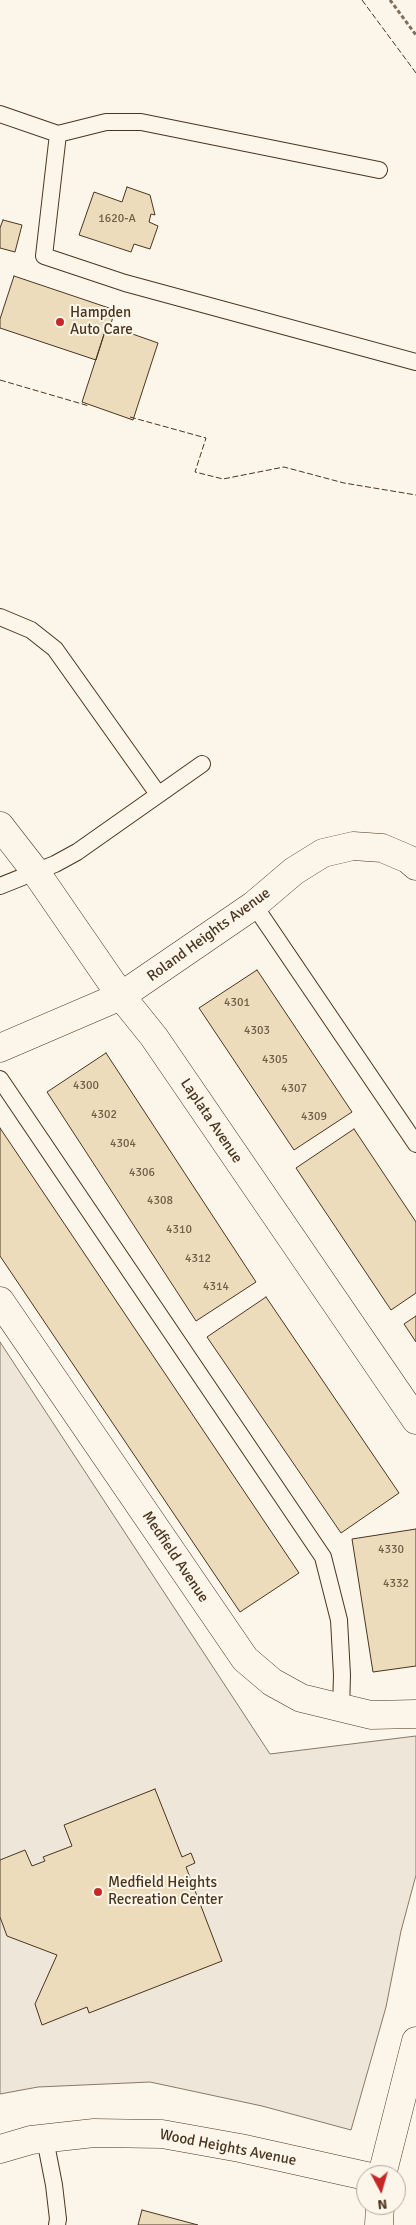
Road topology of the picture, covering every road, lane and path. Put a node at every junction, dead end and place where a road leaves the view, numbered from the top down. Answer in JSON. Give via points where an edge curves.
{"nodes":[{"id":1,"x":390,"y":0,"type":"edge"},
{"id":2,"x":416,"y":35,"type":"edge"},
{"id":3,"x":0,"y":114,"type":"edge"},
{"id":4,"x":58,"y":134,"type":"junction"},
{"id":5,"x":379,"y":170,"type":"dead end"},
{"id":6,"x":416,"y":362,"type":"edge"},
{"id":7,"x":0,"y":617,"type":"edge"},
{"id":8,"x":202,"y":764,"type":"dead end"},
{"id":9,"x":158,"y":794,"type":"junction"},
{"id":10,"x":0,"y":826,"type":"edge"},
{"id":11,"x":416,"y":866,"type":"edge"},
{"id":12,"x":35,"y":871,"type":"junction"},
{"id":13,"x":0,"y":886,"type":"edge"},
{"id":14,"x":254,"y":905,"type":"junction"},
{"id":15,"x":121,"y":996,"type":"junction"},
{"id":16,"x":0,"y":1048,"type":"edge"},
{"id":17,"x":0,"y":1079,"type":"edge"},
{"id":18,"x":416,"y":1144,"type":"edge"},
{"id":19,"x":0,"y":1301,"type":"edge"},
{"id":20,"x":416,"y":1420,"type":"edge"},
{"id":21,"x":341,"y":1708,"type":"junction"},
{"id":22,"x":416,"y":1714,"type":"edge"},
{"id":23,"x":416,"y":2041,"type":"edge"},
{"id":24,"x":45,"y":2138,"type":"junction"},
{"id":25,"x":0,"y":2148,"type":"edge"},
{"id":26,"x":385,"y":2165,"type":"edge"},
{"id":27,"x":356,"y":2174,"type":"edge"},
{"id":28,"x":57,"y":2225,"type":"edge"}],
"edges":[{"from":1,"to":2,"type":"path"},
{"from":3,"to":4,"type":"lane"},
{"from":4,"to":5,"type":"lane","via":[[106,122],[141,122]]},
{"from":4,"to":6,"type":"lane","via":[[44,256],[125,283]]},
{"from":7,"to":9,"type":"lane","via":[[31,630],[55,649]]},
{"from":8,"to":9,"type":"lane"},
{"from":9,"to":12,"type":"lane","via":[[77,852]]},
{"from":10,"to":12,"type":"street","name":"Laplata Avenue"},
{"from":11,"to":14,"type":"street","name":"Roland Heights Avenue","via":[[382,848],[353,846],[323,853],[294,871]]},
{"from":12,"to":13,"type":"lane"},
{"from":12,"to":15,"type":"street","name":"Laplata Avenue"},
{"from":14,"to":15,"type":"street","name":"Roland Heights Avenue"},
{"from":14,"to":18,"type":"lane"},
{"from":15,"to":16,"type":"street","name":"Roland Heights Avenue"},
{"from":15,"to":20,"type":"street","name":"Laplata Avenue","via":[[154,1037]]},
{"from":17,"to":21,"type":"lane","via":[[323,1557],[339,1620]]},
{"from":19,"to":21,"type":"street","name":"Medfield Avenue","via":[[245,1659],[272,1682],[301,1698]]},
{"from":21,"to":22,"type":"street","name":"Medfield Avenue","via":[[371,1715]]},
{"from":23,"to":26,"type":"street"},
{"from":24,"to":25,"type":"street","name":"Wood Heights Avenue"},
{"from":24,"to":27,"type":"street","name":"Wood Heights Avenue","via":[[94,2133],[162,2134]]},
{"from":24,"to":28,"type":"lane","via":[[54,2184]]}]}
